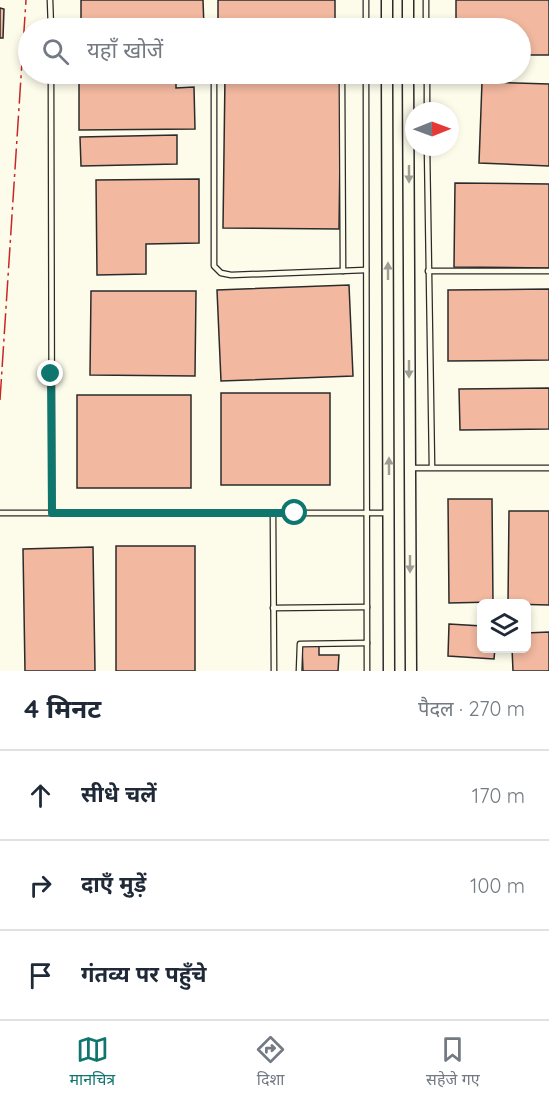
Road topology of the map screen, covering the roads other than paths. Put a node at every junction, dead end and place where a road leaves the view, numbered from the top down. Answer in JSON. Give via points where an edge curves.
{"nodes":[{"id":1,"x":51,"y":0,"type":"edge"},
{"id":2,"x":366,"y":0,"type":"edge"},
{"id":3,"x":387,"y":0,"type":"edge"},
{"id":4,"x":408,"y":0,"type":"edge"},
{"id":5,"x":426,"y":0,"type":"edge"},
{"id":6,"x":51,"y":18,"type":"edge"},
{"id":7,"x":366,"y":18,"type":"edge"},
{"id":8,"x":387,"y":18,"type":"edge"},
{"id":9,"x":408,"y":18,"type":"edge"},
{"id":10,"x":426,"y":18,"type":"edge"},
{"id":11,"x":51,"y":84,"type":"edge"},
{"id":12,"x":214,"y":84,"type":"edge"},
{"id":13,"x":342,"y":84,"type":"edge"},
{"id":14,"x":366,"y":84,"type":"edge"},
{"id":15,"x":387,"y":84,"type":"edge"},
{"id":16,"x":408,"y":84,"type":"edge"},
{"id":17,"x":426,"y":84,"type":"edge"},
{"id":18,"x":427,"y":102,"type":"edge"},
{"id":19,"x":427,"y":156,"type":"edge"},
{"id":20,"x":366,"y":270,"type":"junction"},
{"id":21,"x":343,"y":271,"type":"junction"},
{"id":22,"x":549,"y":271,"type":"edge"},
{"id":23,"x":428,"y":272,"type":"junction"},
{"id":24,"x":432,"y":467,"type":"junction"},
{"id":25,"x":410,"y":468,"type":"junction"},
{"id":26,"x":549,"y":468,"type":"edge"},
{"id":27,"x":389,"y":491,"type":"junction"},
{"id":28,"x":410,"y":491,"type":"junction"},
{"id":29,"x":0,"y":513,"type":"edge"},
{"id":30,"x":52,"y":513,"type":"junction"},
{"id":31,"x":273,"y":513,"type":"junction"},
{"id":32,"x":367,"y":513,"type":"junction"},
{"id":33,"x":389,"y":513,"type":"junction"},
{"id":34,"x":367,"y":607,"type":"junction"},
{"id":35,"x":273,"y":608,"type":"junction"},
{"id":36,"x":367,"y":643,"type":"junction"},
{"id":37,"x":274,"y":671,"type":"edge"},
{"id":38,"x":299,"y":671,"type":"edge"},
{"id":39,"x":367,"y":671,"type":"edge"},
{"id":40,"x":389,"y":671,"type":"edge"},
{"id":41,"x":411,"y":671,"type":"edge"}],
"edges":[{"from":1,"to":6,"type":"lane"},
{"from":2,"to":7,"type":"lane"},
{"from":3,"to":8,"type":"street"},
{"from":4,"to":9,"type":"street"},
{"from":5,"to":10,"type":"lane"},
{"from":11,"to":30,"type":"lane"},
{"from":12,"to":21,"type":"lane","via":[[214,266],[231,275]]},
{"from":13,"to":21,"type":"lane"},
{"from":14,"to":20,"type":"lane"},
{"from":27,"to":15,"type":"street","one_way":true},
{"from":16,"to":25,"type":"street","one_way":true},
{"from":17,"to":18,"type":"lane"},
{"from":19,"to":23,"type":"lane"},
{"from":20,"to":21,"type":"lane"},
{"from":20,"to":32,"type":"lane"},
{"from":22,"to":23,"type":"lane"},
{"from":23,"to":24,"type":"lane"},
{"from":24,"to":25,"type":"lane"},
{"from":24,"to":26,"type":"lane"},
{"from":25,"to":28,"type":"street"},
{"from":27,"to":28,"type":"street"},
{"from":27,"to":33,"type":"street"},
{"from":28,"to":41,"type":"street","one_way":true},
{"from":29,"to":30,"type":"lane"},
{"from":30,"to":31,"type":"lane"},
{"from":31,"to":32,"type":"lane"},
{"from":31,"to":35,"type":"lane"},
{"from":32,"to":33,"type":"lane"},
{"from":32,"to":34,"type":"lane"},
{"from":33,"to":40,"type":"street"},
{"from":34,"to":35,"type":"lane"},
{"from":34,"to":36,"type":"lane"},
{"from":35,"to":37,"type":"lane"},
{"from":36,"to":38,"type":"lane","via":[[300,644]]},
{"from":36,"to":39,"type":"lane"}]}
